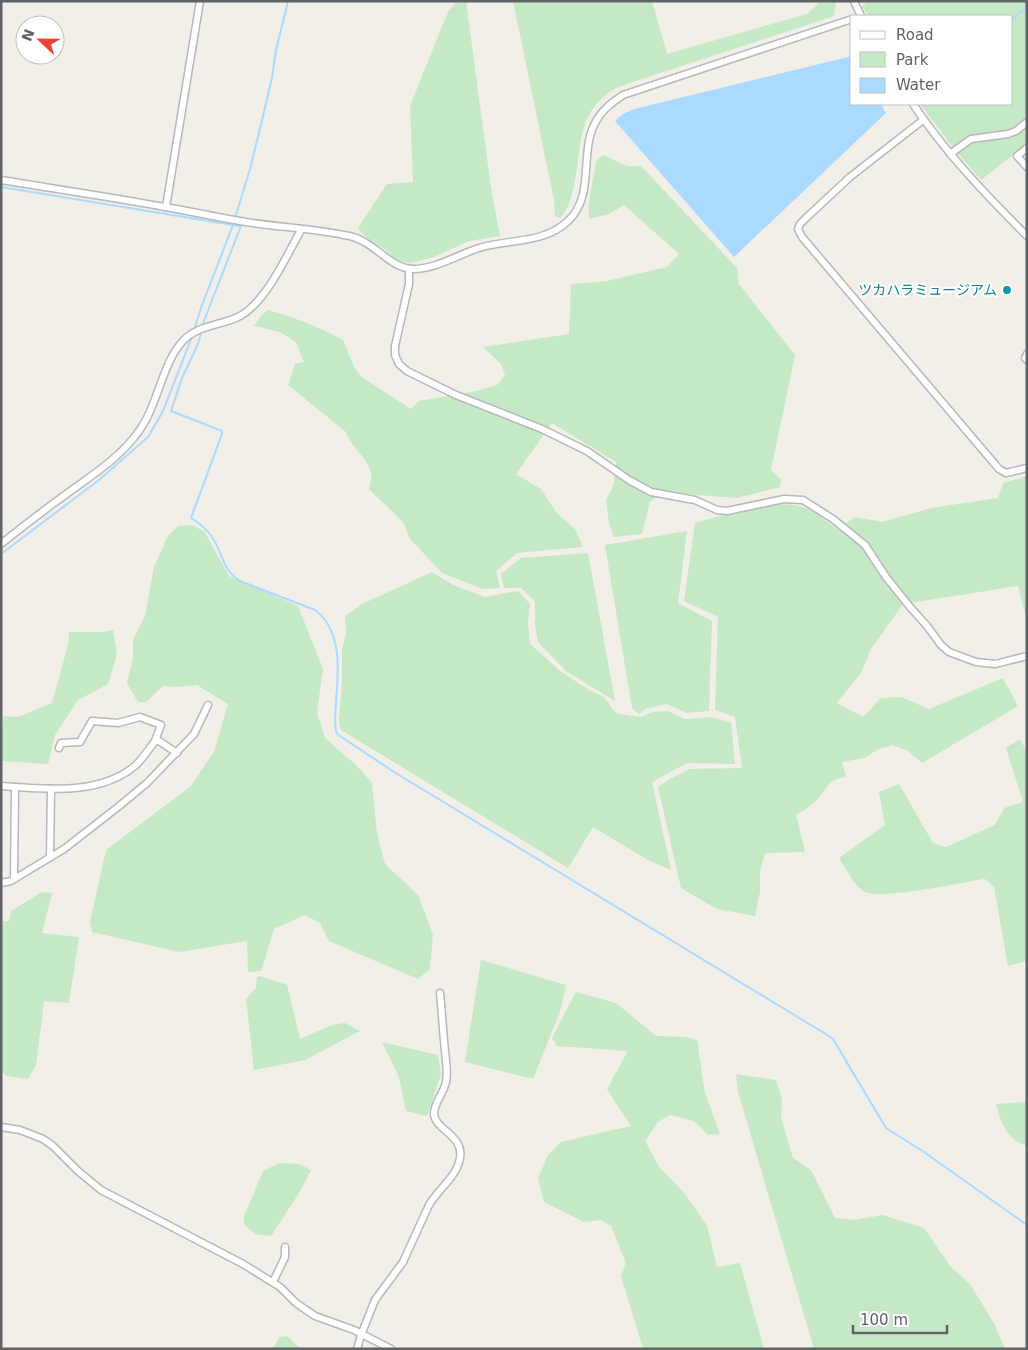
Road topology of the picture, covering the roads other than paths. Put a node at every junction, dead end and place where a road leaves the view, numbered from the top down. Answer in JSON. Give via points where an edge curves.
{"nodes":[{"id":1,"x":200,"y":1,"type":"edge"},
{"id":2,"x":854,"y":1,"type":"edge"},
{"id":3,"x":861,"y":15,"type":"edge"},
{"id":4,"x":850,"y":20,"type":"edge"},
{"id":5,"x":914,"y":105,"type":"edge"},
{"id":6,"x":923,"y":120,"type":"junction"},
{"id":7,"x":1027,"y":122,"type":"edge"},
{"id":8,"x":1027,"y":148,"type":"edge"},
{"id":9,"x":950,"y":154,"type":"junction"},
{"id":10,"x":1027,"y":167,"type":"edge"},
{"id":11,"x":1,"y":180,"type":"edge"},
{"id":12,"x":166,"y":207,"type":"junction"},
{"id":13,"x":301,"y":230,"type":"junction"},
{"id":14,"x":1027,"y":236,"type":"edge"},
{"id":15,"x":409,"y":269,"type":"junction"},
{"id":16,"x":1027,"y":354,"type":"edge"},
{"id":17,"x":1027,"y":360,"type":"edge"},
{"id":18,"x":1027,"y":468,"type":"edge"},
{"id":19,"x":1,"y":544,"type":"edge"},
{"id":20,"x":1027,"y":656,"type":"edge"},
{"id":21,"x":208,"y":705,"type":"dead end"},
{"id":22,"x":155,"y":741,"type":"junction"},
{"id":23,"x":59,"y":748,"type":"dead end"},
{"id":24,"x":177,"y":753,"type":"junction"},
{"id":25,"x":1,"y":786,"type":"edge"},
{"id":26,"x":15,"y":787,"type":"junction"},
{"id":27,"x":51,"y":790,"type":"junction"},
{"id":28,"x":50,"y":858,"type":"junction"},
{"id":29,"x":14,"y":879,"type":"junction"},
{"id":30,"x":1,"y":882,"type":"edge"},
{"id":31,"x":440,"y":993,"type":"dead end"},
{"id":32,"x":1,"y":1127,"type":"edge"},
{"id":33,"x":285,"y":1247,"type":"dead end"},
{"id":34,"x":273,"y":1282,"type":"junction"},
{"id":35,"x":361,"y":1335,"type":"junction"},
{"id":36,"x":357,"y":1349,"type":"edge"},
{"id":37,"x":390,"y":1349,"type":"edge"}],
"edges":[{"from":1,"to":12,"type":"street"},
{"from":2,"to":3,"type":"street"},
{"from":4,"to":15,"type":"street","via":[[623,95],[608,105],[591,132],[583,194],[568,222],[545,235],[481,247],[423,268]]},
{"from":5,"to":6,"type":"street"},
{"from":6,"to":9,"type":"street"},
{"from":6,"to":18,"type":"street","via":[[850,177],[798,229],[999,469],[1006,473]]},
{"from":7,"to":9,"type":"street","via":[[1008,134],[971,139]]},
{"from":8,"to":10,"type":"street","via":[[1017,156]]},
{"from":9,"to":14,"type":"street"},
{"from":11,"to":12,"type":"street"},
{"from":12,"to":13,"type":"street"},
{"from":13,"to":15,"type":"street","via":[[332,233],[364,242]]},
{"from":13,"to":19,"type":"street","via":[[254,305],[240,316],[200,328],[181,342],[148,417],[124,450]]},
{"from":15,"to":20,"type":"street","via":[[409,284],[395,346],[399,364],[407,371],[587,451],[651,492],[695,500],[727,511],[784,499],[803,500],[865,545],[886,577],[949,652],[976,662],[995,664]]},
{"from":16,"to":17,"type":"street"},
{"from":21,"to":24,"type":"street","via":[[194,734]]},
{"from":22,"to":23,"type":"street","via":[[162,721],[140,717],[118,723],[94,721],[80,742],[61,743]]},
{"from":22,"to":24,"type":"street"},
{"from":22,"to":27,"type":"street","via":[[139,762],[121,776],[78,788]]},
{"from":24,"to":28,"type":"street","via":[[118,808]]},
{"from":25,"to":26,"type":"street"},
{"from":26,"to":27,"type":"street"},
{"from":26,"to":29,"type":"street"},
{"from":27,"to":28,"type":"street"},
{"from":28,"to":29,"type":"street"},
{"from":29,"to":30,"type":"street"},
{"from":31,"to":35,"type":"street","via":[[446,1081],[434,1115],[460,1147],[461,1156],[457,1168],[429,1205],[403,1262],[375,1300]]},
{"from":32,"to":34,"type":"street","via":[[42,1139],[101,1190]]},
{"from":33,"to":34,"type":"street","via":[[285,1257]]},
{"from":34,"to":35,"type":"street","via":[[315,1316]]},
{"from":35,"to":36,"type":"street"},
{"from":35,"to":37,"type":"street"}]}
